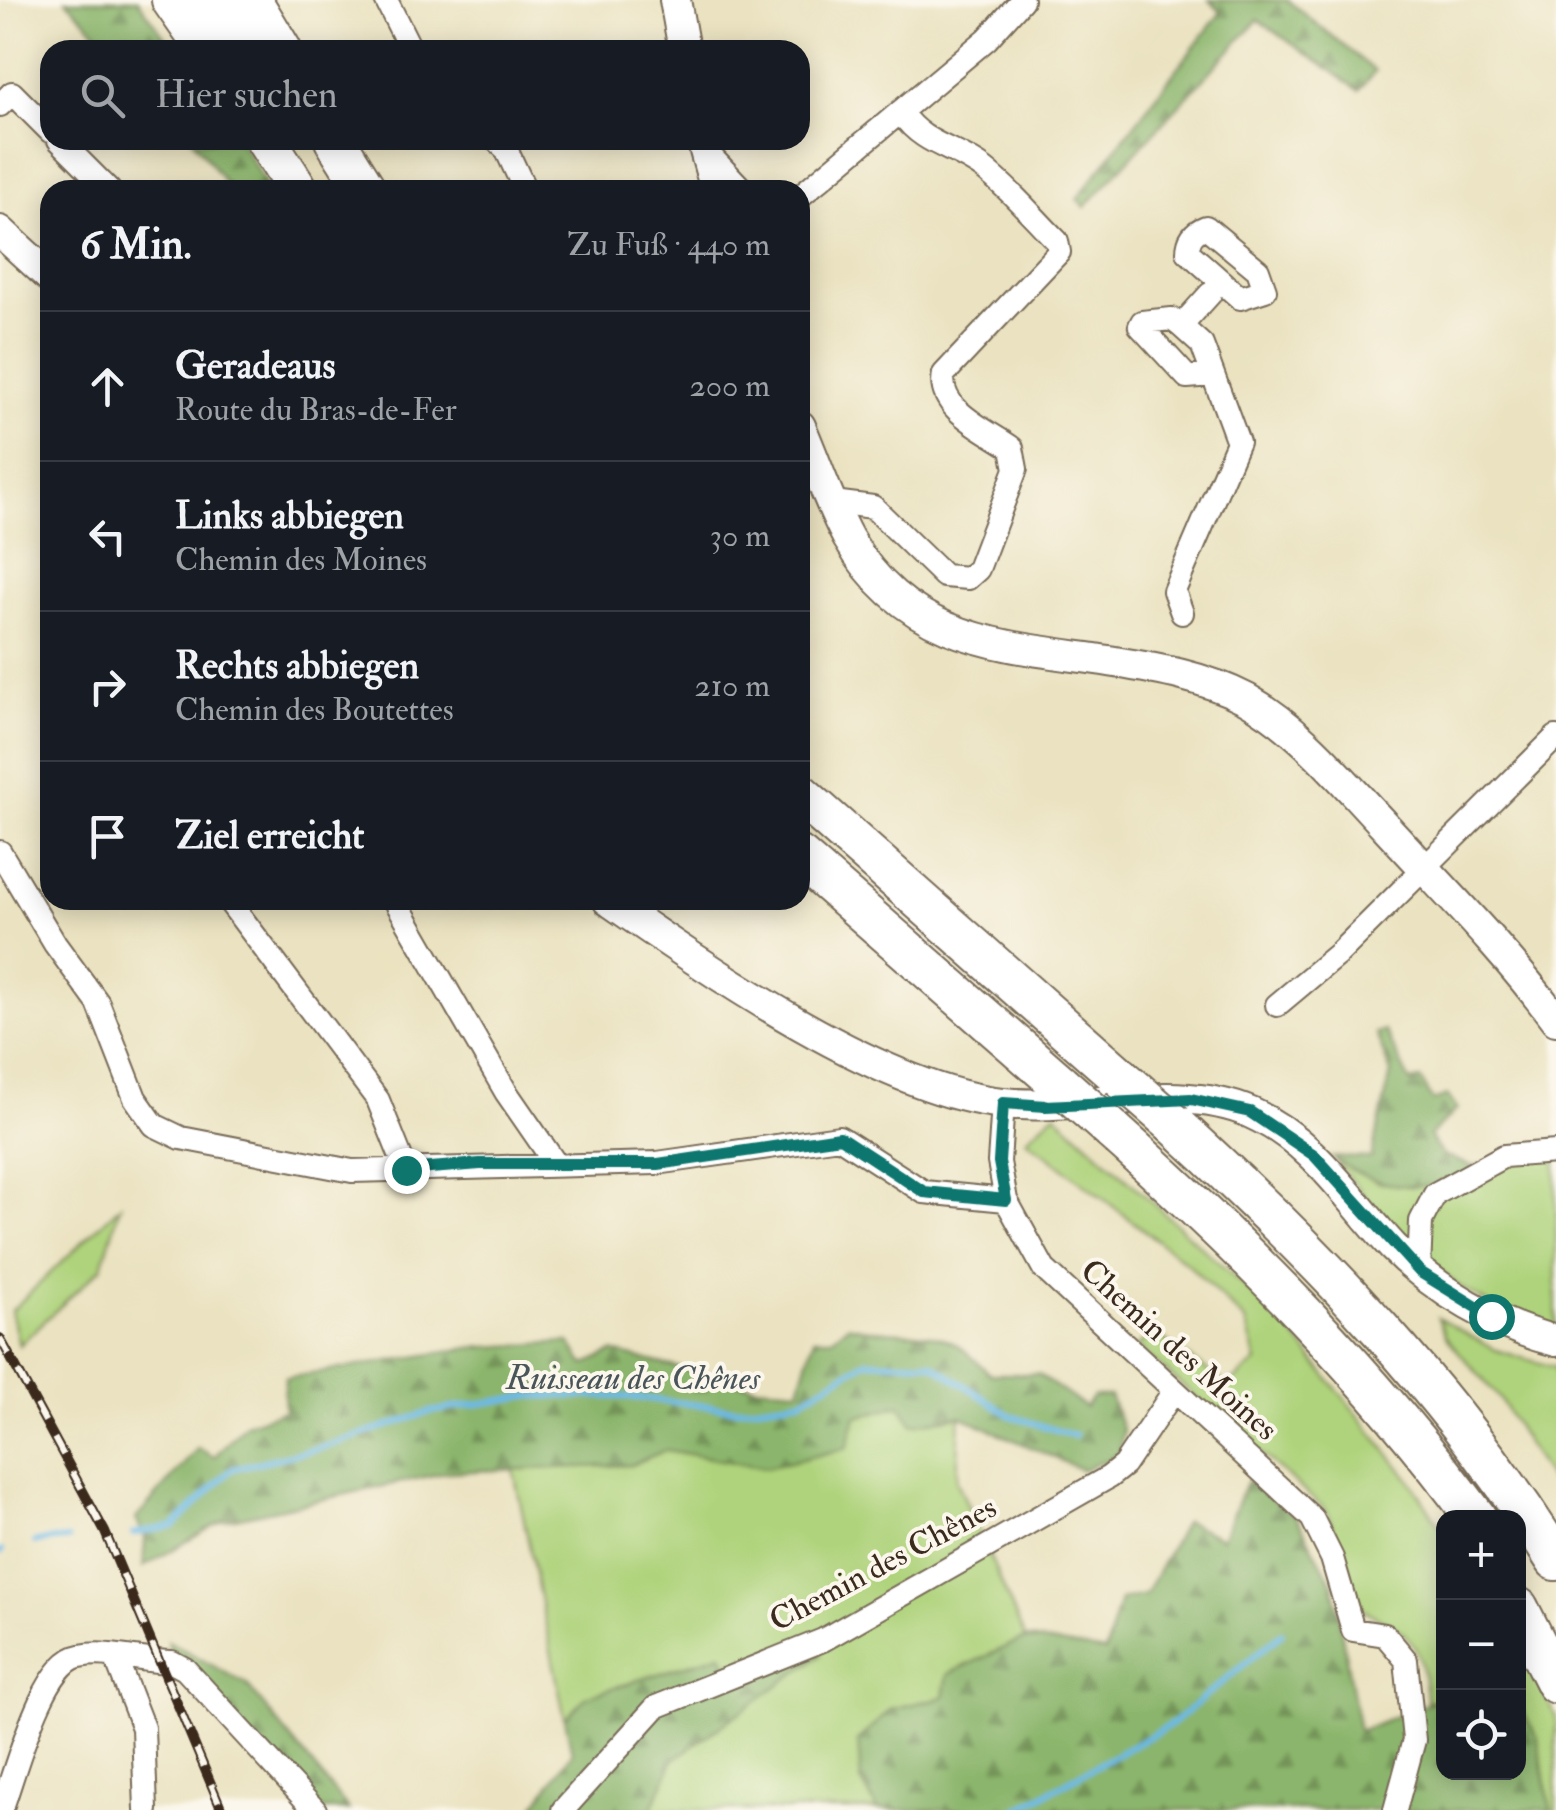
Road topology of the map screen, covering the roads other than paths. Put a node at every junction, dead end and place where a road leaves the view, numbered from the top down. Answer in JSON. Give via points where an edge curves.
{"nodes":[{"id":1,"x":172,"y":0,"type":"edge"},
{"id":2,"x":209,"y":0,"type":"edge"},
{"id":3,"x":251,"y":0,"type":"edge"},
{"id":4,"x":280,"y":0,"type":"edge"},
{"id":5,"x":386,"y":0,"type":"edge"},
{"id":6,"x":675,"y":0,"type":"edge"},
{"id":7,"x":1020,"y":4,"type":"edge"},
{"id":8,"x":201,"y":40,"type":"edge"},
{"id":9,"x":234,"y":40,"type":"edge"},
{"id":10,"x":275,"y":40,"type":"edge"},
{"id":11,"x":300,"y":40,"type":"edge"},
{"id":12,"x":406,"y":40,"type":"edge"},
{"id":13,"x":682,"y":40,"type":"edge"},
{"id":14,"x":0,"y":105,"type":"edge"},
{"id":15,"x":902,"y":114,"type":"junction"},
{"id":16,"x":40,"y":121,"type":"edge"},
{"id":17,"x":69,"y":150,"type":"edge"},
{"id":18,"x":272,"y":150,"type":"edge"},
{"id":19,"x":299,"y":150,"type":"edge"},
{"id":20,"x":342,"y":150,"type":"edge"},
{"id":21,"x":351,"y":150,"type":"edge"},
{"id":22,"x":506,"y":150,"type":"edge"},
{"id":23,"x":704,"y":150,"type":"edge"},
{"id":24,"x":707,"y":150,"type":"edge"},
{"id":25,"x":99,"y":180,"type":"edge"},
{"id":26,"x":292,"y":180,"type":"edge"},
{"id":27,"x":315,"y":180,"type":"edge"},
{"id":28,"x":362,"y":180,"type":"edge"},
{"id":29,"x":364,"y":180,"type":"edge"},
{"id":30,"x":520,"y":180,"type":"edge"},
{"id":31,"x":713,"y":180,"type":"edge"},
{"id":32,"x":733,"y":180,"type":"edge"},
{"id":33,"x":810,"y":188,"type":"edge"},
{"id":34,"x":0,"y":231,"type":"edge"},
{"id":35,"x":40,"y":268,"type":"edge"},
{"id":36,"x":1211,"y":284,"type":"junction"},
{"id":37,"x":1181,"y":326,"type":"junction"},
{"id":38,"x":1212,"y":375,"type":"junction"},
{"id":39,"x":810,"y":449,"type":"edge"},
{"id":40,"x":833,"y":502,"type":"junction"},
{"id":41,"x":1182,"y":613,"type":"dead end"},
{"id":42,"x":1556,"y":737,"type":"edge"},
{"id":43,"x":810,"y":803,"type":"edge"},
{"id":44,"x":0,"y":852,"type":"edge"},
{"id":45,"x":810,"y":865,"type":"edge"},
{"id":46,"x":1426,"y":870,"type":"junction"},
{"id":47,"x":236,"y":910,"type":"edge"},
{"id":48,"x":401,"y":910,"type":"edge"},
{"id":49,"x":623,"y":910,"type":"edge"},
{"id":50,"x":1278,"y":1006,"type":"dead end"},
{"id":51,"x":1556,"y":1020,"type":"edge"},
{"id":52,"x":1003,"y":1103,"type":"junction"},
{"id":53,"x":1556,"y":1152,"type":"edge"},
{"id":54,"x":555,"y":1163,"type":"junction"},
{"id":55,"x":406,"y":1170,"type":"junction"},
{"id":56,"x":1006,"y":1200,"type":"junction"},
{"id":57,"x":1420,"y":1272,"type":"junction"},
{"id":58,"x":1556,"y":1341,"type":"edge"},
{"id":59,"x":1174,"y":1391,"type":"junction"},
{"id":60,"x":1510,"y":1488,"type":"junction"},
{"id":61,"x":1467,"y":1508,"type":"edge"},
{"id":62,"x":1556,"y":1550,"type":"edge"},
{"id":63,"x":1556,"y":1560,"type":"edge"},
{"id":64,"x":1526,"y":1591,"type":"edge"},
{"id":65,"x":1526,"y":1624,"type":"edge"},
{"id":66,"x":1556,"y":1636,"type":"edge"},
{"id":67,"x":108,"y":1656,"type":"junction"},
{"id":68,"x":1556,"y":1684,"type":"edge"},
{"id":69,"x":1,"y":1810,"type":"edge"},
{"id":70,"x":146,"y":1810,"type":"edge"},
{"id":71,"x":315,"y":1810,"type":"edge"},
{"id":72,"x":563,"y":1810,"type":"edge"},
{"id":73,"x":1395,"y":1810,"type":"edge"}],
"edges":[{"from":1,"to":8,"type":"highway"},
{"from":2,"to":9,"type":"highway"},
{"from":3,"to":10,"type":"highway"},
{"from":4,"to":11,"type":"highway"},
{"from":5,"to":12,"type":"street"},
{"from":6,"to":13,"type":"street"},
{"from":7,"to":15,"type":"street"},
{"from":14,"to":16,"type":"street","via":[[12,94]]},
{"from":15,"to":33,"type":"street"},
{"from":15,"to":40,"type":"street","via":[[916,135],[986,170],[1057,241],[1059,252],[944,374],[946,400],[1016,457],[978,569],[968,578],[944,576],[874,507]]},
{"from":17,"to":25,"type":"street"},
{"from":18,"to":26,"type":"highway"},
{"from":19,"to":27,"type":"highway"},
{"from":20,"to":28,"type":"highway"},
{"from":21,"to":29,"type":"highway"},
{"from":22,"to":30,"type":"street"},
{"from":23,"to":31,"type":"street"},
{"from":24,"to":32,"type":"street"},
{"from":34,"to":35,"type":"street"},
{"from":36,"to":36,"type":"street","via":[[1223,304],[1265,290],[1258,270],[1206,227],[1188,242],[1188,252]]},
{"from":36,"to":37,"type":"street"},
{"from":37,"to":38,"type":"street","via":[[1202,345]]},
{"from":37,"to":38,"type":"street","via":[[1172,319],[1140,326],[1187,376]]},
{"from":38,"to":41,"type":"street","via":[[1238,442],[1174,592]]},
{"from":39,"to":40,"type":"street"},
{"from":40,"to":46,"type":"street","via":[[870,570],[913,614],[998,645],[1214,682],[1302,738]]},
{"from":42,"to":46,"type":"street"},
{"from":43,"to":60,"type":"highway","bridge":true,"via":[[1174,1124],[1360,1303]]},
{"from":44,"to":55,"type":"street","via":[[98,1003],[135,1098],[154,1126],[181,1138],[352,1171]]},
{"from":45,"to":61,"type":"highway","bridge":true,"via":[[1280,1286],[1383,1398]]},
{"from":46,"to":50,"type":"street"},
{"from":46,"to":51,"type":"street"},
{"from":47,"to":55,"type":"street","via":[[378,1100]]},
{"from":48,"to":54,"type":"street"},
{"from":49,"to":52,"type":"street","via":[[728,980],[888,1069],[959,1097]]},
{"from":52,"to":56,"type":"street","name":"Chemin des Moines","via":[[999,1162]]},
{"from":52,"to":57,"type":"street","via":[[1191,1099],[1250,1112],[1314,1155]]},
{"from":53,"to":57,"type":"street","via":[[1504,1156],[1435,1194],[1422,1221]]},
{"from":54,"to":55,"type":"street"},
{"from":54,"to":56,"type":"street","via":[[658,1164],[840,1137],[924,1192]]},
{"from":56,"to":59,"type":"street","name":"Chemin des Moines","via":[[1058,1285]]},
{"from":57,"to":58,"type":"street","via":[[1491,1316]]},
{"from":59,"to":72,"type":"street","name":"Chemin des Chênes","via":[[1109,1477],[823,1640],[656,1707]]},
{"from":59,"to":73,"type":"street","name":"Chemin des Moines","via":[[1312,1518],[1354,1630],[1386,1635],[1406,1660],[1414,1740]]},
{"from":60,"to":62,"type":"highway"},
{"from":60,"to":63,"type":"highway"},
{"from":64,"to":66,"type":"highway"},
{"from":65,"to":68,"type":"highway"},
{"from":67,"to":69,"type":"street","via":[[80,1656],[54,1674]]},
{"from":67,"to":70,"type":"street","via":[[143,1728]]},
{"from":67,"to":71,"type":"street","via":[[172,1662],[197,1678]]}]}
